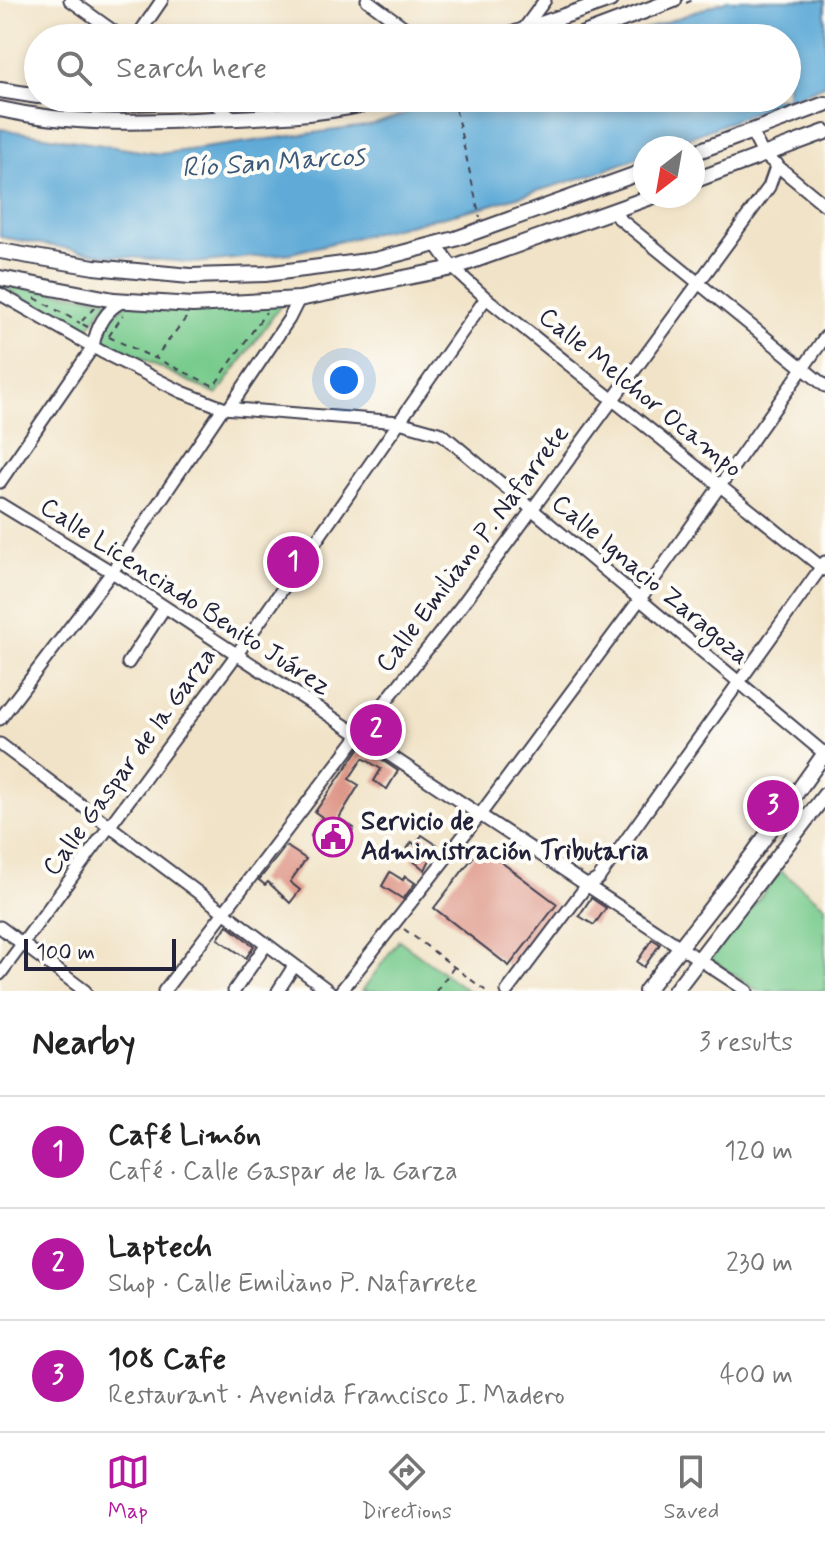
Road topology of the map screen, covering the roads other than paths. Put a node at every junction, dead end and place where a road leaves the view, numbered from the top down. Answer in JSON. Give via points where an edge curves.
{"nodes":[{"id":1,"x":70,"y":0,"type":"edge"},
{"id":2,"x":162,"y":0,"type":"edge"},
{"id":3,"x":367,"y":0,"type":"edge"},
{"id":4,"x":545,"y":0,"type":"edge"},
{"id":5,"x":610,"y":0,"type":"edge"},
{"id":6,"x":674,"y":0,"type":"edge"},
{"id":7,"x":655,"y":3,"type":"edge"},
{"id":8,"x":103,"y":24,"type":"edge"},
{"id":9,"x":146,"y":24,"type":"edge"},
{"id":10,"x":400,"y":24,"type":"edge"},
{"id":11,"x":527,"y":24,"type":"edge"},
{"id":12,"x":540,"y":24,"type":"edge"},
{"id":13,"x":606,"y":24,"type":"edge"},
{"id":14,"x":0,"y":90,"type":"edge"},
{"id":15,"x":24,"y":94,"type":"edge"},
{"id":16,"x":825,"y":104,"type":"edge"},
{"id":17,"x":0,"y":109,"type":"edge"},
{"id":18,"x":86,"y":112,"type":"edge"},
{"id":19,"x":225,"y":112,"type":"edge"},
{"id":20,"x":326,"y":112,"type":"edge"},
{"id":21,"x":234,"y":118,"type":"junction"},
{"id":22,"x":81,"y":120,"type":"junction"},
{"id":23,"x":751,"y":131,"type":"junction"},
{"id":24,"x":825,"y":132,"type":"edge"},
{"id":25,"x":705,"y":148,"type":"edge"},
{"id":26,"x":763,"y":154,"type":"junction"},
{"id":27,"x":777,"y":164,"type":"junction"},
{"id":28,"x":633,"y":176,"type":"edge"},
{"id":29,"x":705,"y":176,"type":"edge"},
{"id":30,"x":604,"y":187,"type":"junction"},
{"id":31,"x":633,"y":203,"type":"edge"},
{"id":32,"x":825,"y":205,"type":"edge"},
{"id":33,"x":614,"y":210,"type":"junction"},
{"id":34,"x":436,"y":244,"type":"junction"},
{"id":35,"x":0,"y":251,"type":"edge"},
{"id":36,"x":453,"y":268,"type":"junction"},
{"id":37,"x":0,"y":278,"type":"edge"},
{"id":38,"x":698,"y":284,"type":"junction"},
{"id":39,"x":0,"y":294,"type":"edge"},
{"id":40,"x":486,"y":298,"type":"junction"},
{"id":41,"x":299,"y":299,"type":"junction"},
{"id":42,"x":128,"y":300,"type":"junction"},
{"id":43,"x":825,"y":337,"type":"edge"},
{"id":44,"x":93,"y":347,"type":"junction"},
{"id":45,"x":803,"y":368,"type":"junction"},
{"id":46,"x":825,"y":386,"type":"edge"},
{"id":47,"x":612,"y":400,"type":"junction"},
{"id":48,"x":226,"y":408,"type":"junction"},
{"id":49,"x":399,"y":422,"type":"junction"},
{"id":50,"x":0,"y":482,"type":"edge"},
{"id":51,"x":721,"y":486,"type":"junction"},
{"id":52,"x":0,"y":504,"type":"edge"},
{"id":53,"x":532,"y":510,"type":"junction"},
{"id":54,"x":824,"y":567,"type":"edge"},
{"id":55,"x":112,"y":572,"type":"junction"},
{"id":56,"x":640,"y":599,"type":"junction"},
{"id":57,"x":165,"y":607,"type":"junction"},
{"id":58,"x":237,"y":654,"type":"junction"},
{"id":59,"x":128,"y":663,"type":"dead end"},
{"id":60,"x":739,"y":682,"type":"junction"},
{"id":61,"x":0,"y":719,"type":"edge"},
{"id":62,"x":359,"y":735,"type":"junction"},
{"id":63,"x":0,"y":744,"type":"edge"},
{"id":64,"x":825,"y":754,"type":"edge"},
{"id":65,"x":825,"y":795,"type":"edge"},
{"id":66,"x":479,"y":816,"type":"junction"},
{"id":67,"x":109,"y":827,"type":"junction"},
{"id":68,"x":587,"y":885,"type":"junction"},
{"id":69,"x":224,"y":914,"type":"junction"},
{"id":70,"x":0,"y":927,"type":"edge"},
{"id":71,"x":23,"y":944,"type":"junction"},
{"id":72,"x":266,"y":945,"type":"junction"},
{"id":73,"x":682,"y":947,"type":"junction"},
{"id":74,"x":700,"y":959,"type":"junction"},
{"id":75,"x":294,"y":966,"type":"junction"},
{"id":76,"x":0,"y":974,"type":"edge"},
{"id":77,"x":85,"y":991,"type":"edge"},
{"id":78,"x":164,"y":991,"type":"edge"},
{"id":79,"x":234,"y":991,"type":"edge"},
{"id":80,"x":278,"y":991,"type":"edge"},
{"id":81,"x":329,"y":991,"type":"edge"},
{"id":82,"x":341,"y":991,"type":"edge"},
{"id":83,"x":507,"y":991,"type":"edge"},
{"id":84,"x":646,"y":991,"type":"edge"},
{"id":85,"x":675,"y":991,"type":"edge"},
{"id":86,"x":747,"y":991,"type":"edge"}],
"edges":[{"from":1,"to":8,"type":"street"},
{"from":2,"to":9,"type":"street"},
{"from":3,"to":10,"type":"street"},
{"from":4,"to":11,"type":"street"},
{"from":5,"to":12,"type":"main road"},
{"from":6,"to":7,"type":"main road"},
{"from":7,"to":13,"type":"main road"},
{"from":14,"to":15,"type":"main road"},
{"from":16,"to":23,"type":"main road"},
{"from":17,"to":22,"type":"main road"},
{"from":18,"to":22,"type":"street"},
{"from":19,"to":21,"type":"street"},
{"from":20,"to":21,"type":"main road"},
{"from":21,"to":22,"type":"main road"},
{"from":23,"to":25,"type":"main road"},
{"from":23,"to":26,"type":"street"},
{"from":24,"to":26,"type":"main road"},
{"from":26,"to":27,"type":"street"},
{"from":26,"to":29,"type":"main road"},
{"from":27,"to":32,"type":"street"},
{"from":27,"to":38,"type":"street","name":"Calle Emiliano P. Nafarrete","via":[[769,187]]},
{"from":28,"to":30,"type":"main road"},
{"from":30,"to":33,"type":"main road"},
{"from":30,"to":34,"type":"main road"},
{"from":31,"to":33,"type":"main road"},
{"from":33,"to":36,"type":"main road"},
{"from":33,"to":38,"type":"street"},
{"from":34,"to":35,"type":"main road","via":[[375,260],[265,274],[190,276]]},
{"from":34,"to":36,"type":"street","name":"Calle Melchor Ocampo"},
{"from":36,"to":40,"type":"street","name":"Calle Melchor Ocampo"},
{"from":36,"to":41,"type":"main road"},
{"from":37,"to":42,"type":"main road"},
{"from":38,"to":45,"type":"street"},
{"from":38,"to":47,"type":"street","name":"Calle Emiliano P. Nafarrete"},
{"from":39,"to":44,"type":"street","name":"Calle Ignacio Zaragoza"},
{"from":40,"to":47,"type":"street","name":"Calle Melchor Ocampo"},
{"from":40,"to":49,"type":"street","name":"Calle Gaspar de la Garza"},
{"from":41,"to":42,"type":"main road","via":[[193,305]]},
{"from":41,"to":48,"type":"street"},
{"from":42,"to":44,"type":"street","via":[[112,308],[96,330]]},
{"from":43,"to":45,"type":"street"},
{"from":44,"to":48,"type":"street","name":"Calle Ignacio Zaragoza"},
{"from":44,"to":50,"type":"street"},
{"from":45,"to":46,"type":"street"},
{"from":45,"to":51,"type":"street"},
{"from":47,"to":51,"type":"street","name":"Calle Melchor Ocampo"},
{"from":47,"to":53,"type":"street","name":"Calle Emiliano P. Nafarrete"},
{"from":48,"to":49,"type":"street","name":"Calle Ignacio Zaragoza"},
{"from":48,"to":55,"type":"street"},
{"from":49,"to":53,"type":"street","name":"Calle Ignacio Zaragoza","via":[[452,439]]},
{"from":49,"to":58,"type":"street","name":"Calle Gaspar de la Garza"},
{"from":51,"to":54,"type":"street","name":"Calle Melchor Ocampo"},
{"from":51,"to":56,"type":"street"},
{"from":52,"to":55,"type":"street","name":"Calle Licenciado Benito Juárez"},
{"from":53,"to":56,"type":"street","name":"Calle Ignacio Zaragoza"},
{"from":53,"to":62,"type":"street","name":"Calle Emiliano P. Nafarrete"},
{"from":54,"to":60,"type":"street"},
{"from":55,"to":57,"type":"street","name":"Calle Licenciado Benito Juárez"},
{"from":55,"to":61,"type":"street"},
{"from":56,"to":60,"type":"street","name":"Calle Ignacio Zaragoza"},
{"from":56,"to":66,"type":"street"},
{"from":57,"to":58,"type":"street","name":"Calle Licenciado Benito Juárez"},
{"from":57,"to":59,"type":"street"},
{"from":58,"to":62,"type":"street","name":"Calle Licenciado Benito Juárez"},
{"from":58,"to":67,"type":"street","name":"Calle Gaspar de la Garza"},
{"from":60,"to":64,"type":"street","name":"Calle Ignacio Zaragoza"},
{"from":60,"to":68,"type":"street","via":[[598,879]]},
{"from":62,"to":66,"type":"street","name":"Calle Licenciado Benito Juárez"},
{"from":62,"to":69,"type":"street","name":"Calle Emiliano P. Nafarrete"},
{"from":63,"to":67,"type":"street"},
{"from":64,"to":73,"type":"main road"},
{"from":65,"to":74,"type":"main road"},
{"from":66,"to":68,"type":"street","name":"Calle Licenciado Benito Juárez"},
{"from":66,"to":82,"type":"street"},
{"from":67,"to":69,"type":"street"},
{"from":67,"to":71,"type":"street","name":"Calle Gaspar de la Garza"},
{"from":68,"to":73,"type":"street","name":"Calle Licenciado Benito Juárez"},
{"from":68,"to":83,"type":"street"},
{"from":69,"to":72,"type":"street"},
{"from":69,"to":78,"type":"street","name":"Calle Emiliano P. Nafarrete"},
{"from":70,"to":71,"type":"street"},
{"from":71,"to":76,"type":"street","name":"Calle Gaspar de la Garza"},
{"from":71,"to":77,"type":"street"},
{"from":72,"to":75,"type":"street"},
{"from":72,"to":79,"type":"street"},
{"from":73,"to":74,"type":"street","name":"Calle Licenciado Benito Juárez"},
{"from":73,"to":84,"type":"main road"},
{"from":74,"to":85,"type":"main road"},
{"from":74,"to":86,"type":"street","name":"Calle Licenciado Benito Juárez"},
{"from":75,"to":80,"type":"street"},
{"from":75,"to":81,"type":"street"}]}
